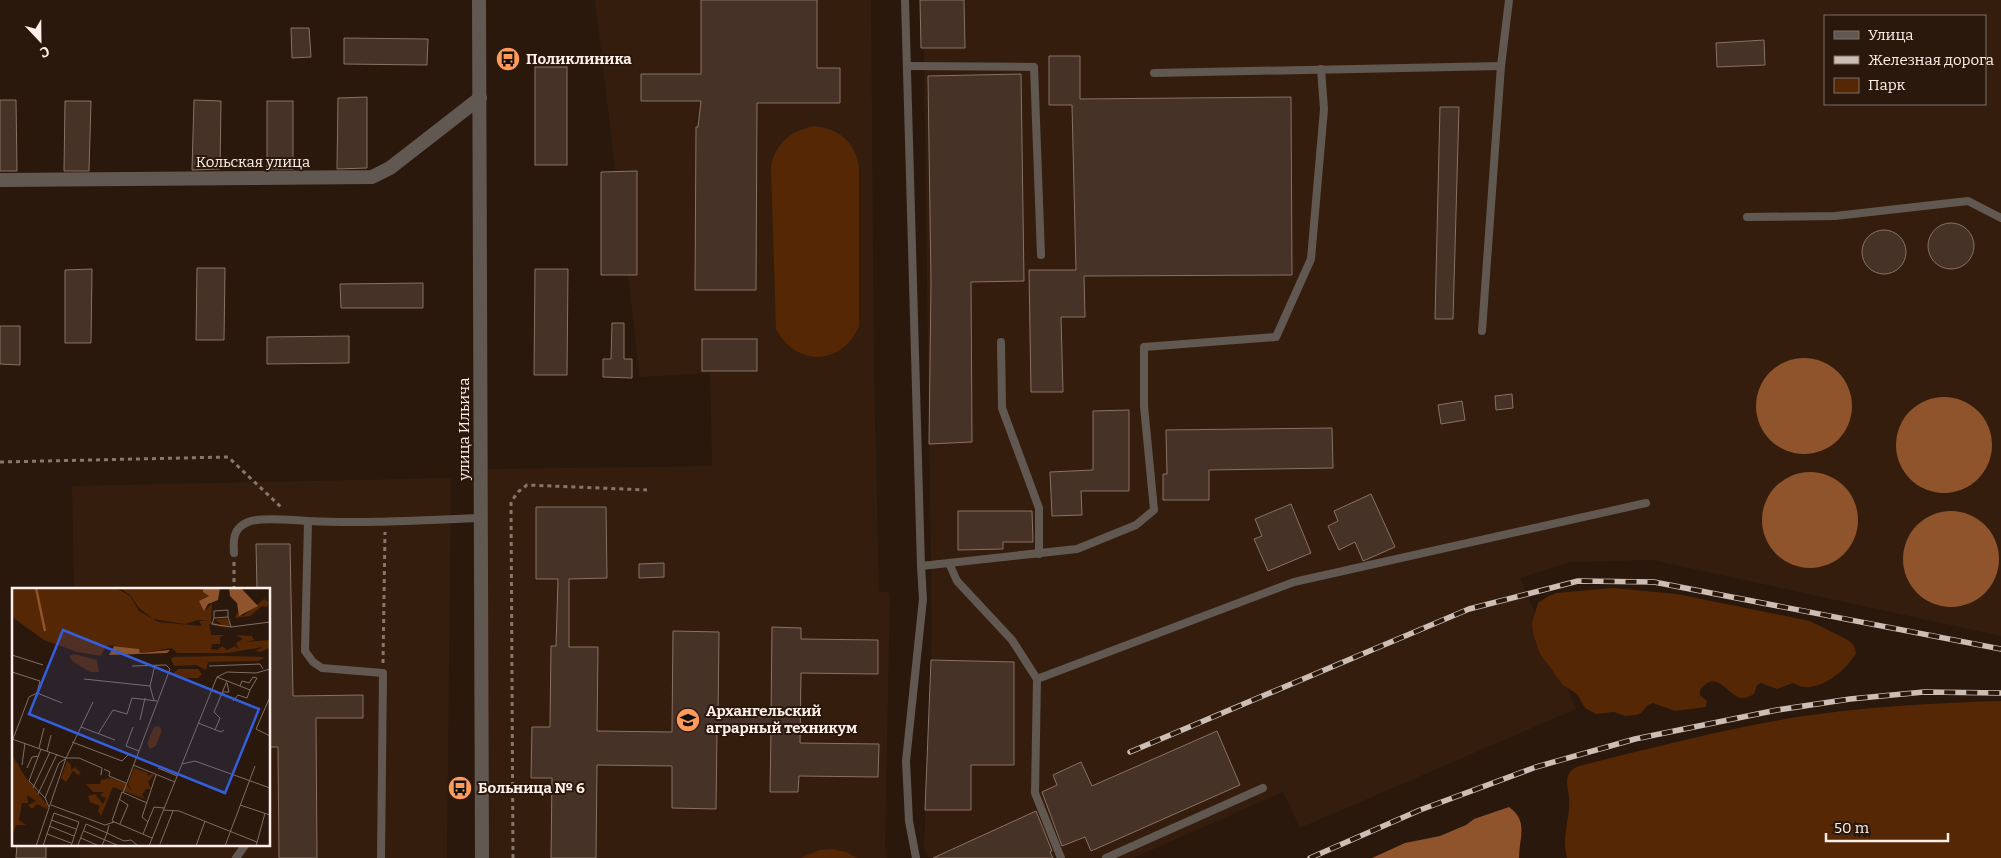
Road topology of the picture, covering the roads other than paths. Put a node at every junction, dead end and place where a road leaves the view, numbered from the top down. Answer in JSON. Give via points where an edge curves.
{"nodes":[{"id":1,"x":479,"y":0,"type":"edge"},
{"id":2,"x":905,"y":0,"type":"edge"},
{"id":3,"x":1509,"y":0,"type":"edge"},
{"id":4,"x":907,"y":66,"type":"junction"},
{"id":5,"x":1501,"y":66,"type":"junction"},
{"id":6,"x":1321,"y":69,"type":"junction"},
{"id":7,"x":1154,"y":73,"type":"dead end"},
{"id":8,"x":480,"y":98,"type":"junction"},
{"id":9,"x":0,"y":180,"type":"edge"},
{"id":10,"x":1747,"y":217,"type":"dead end"},
{"id":11,"x":2001,"y":218,"type":"edge"},
{"id":12,"x":1041,"y":255,"type":"dead end"},
{"id":13,"x":1482,"y":331,"type":"dead end"},
{"id":14,"x":1001,"y":342,"type":"dead end"},
{"id":15,"x":1646,"y":503,"type":"dead end"},
{"id":16,"x":481,"y":518,"type":"junction"},
{"id":17,"x":308,"y":521,"type":"junction"},
{"id":18,"x":234,"y":554,"type":"road end"},
{"id":19,"x":1039,"y":554,"type":"junction"},
{"id":20,"x":949,"y":563,"type":"junction"},
{"id":21,"x":920,"y":566,"type":"junction"},
{"id":22,"x":1037,"y":679,"type":"junction"},
{"id":23,"x":1263,"y":788,"type":"dead end"},
{"id":24,"x":245,"y":846,"type":"edge"},
{"id":25,"x":236,"y":858,"type":"edge"},
{"id":26,"x":381,"y":858,"type":"edge"},
{"id":27,"x":482,"y":858,"type":"edge"},
{"id":28,"x":916,"y":858,"type":"edge"},
{"id":29,"x":1061,"y":858,"type":"edge"},
{"id":30,"x":1106,"y":858,"type":"edge"}],
"edges":[{"from":1,"to":8,"type":"street","name":"улица Ильича"},
{"from":2,"to":4,"type":"lane"},
{"from":3,"to":5,"type":"lane"},
{"from":4,"to":12,"type":"lane","via":[[1034,67]]},
{"from":4,"to":21,"type":"lane"},
{"from":5,"to":6,"type":"lane"},
{"from":5,"to":13,"type":"lane"},
{"from":6,"to":7,"type":"lane"},
{"from":6,"to":19,"type":"lane","via":[[1324,109],[1311,259],[1276,337],[1144,347],[1144,406],[1154,510],[1136,525],[1077,550]]},
{"from":8,"to":9,"type":"street","name":"Кольская улица","via":[[390,168],[372,177]]},
{"from":8,"to":16,"type":"street","name":"улица Ильича"},
{"from":10,"to":11,"type":"lane","via":[[1835,216],[1968,200]]},
{"from":14,"to":19,"type":"lane","via":[[1002,408],[1039,508]]},
{"from":15,"to":22,"type":"lane","via":[[1294,582]]},
{"from":16,"to":17,"type":"lane"},
{"from":16,"to":27,"type":"street","name":"улица Ильича"},
{"from":17,"to":18,"type":"lane","via":[[248,521],[233,536]]},
{"from":17,"to":26,"type":"lane","via":[[305,650],[322,668],[383,673]]},
{"from":19,"to":20,"type":"lane"},
{"from":20,"to":21,"type":"lane"},
{"from":20,"to":22,"type":"lane","via":[[957,581],[1012,640]]},
{"from":21,"to":28,"type":"lane","via":[[923,599],[906,761],[909,821]]},
{"from":22,"to":29,"type":"lane","via":[[1035,793]]},
{"from":23,"to":30,"type":"lane"},
{"from":24,"to":25,"type":"lane"}]}
